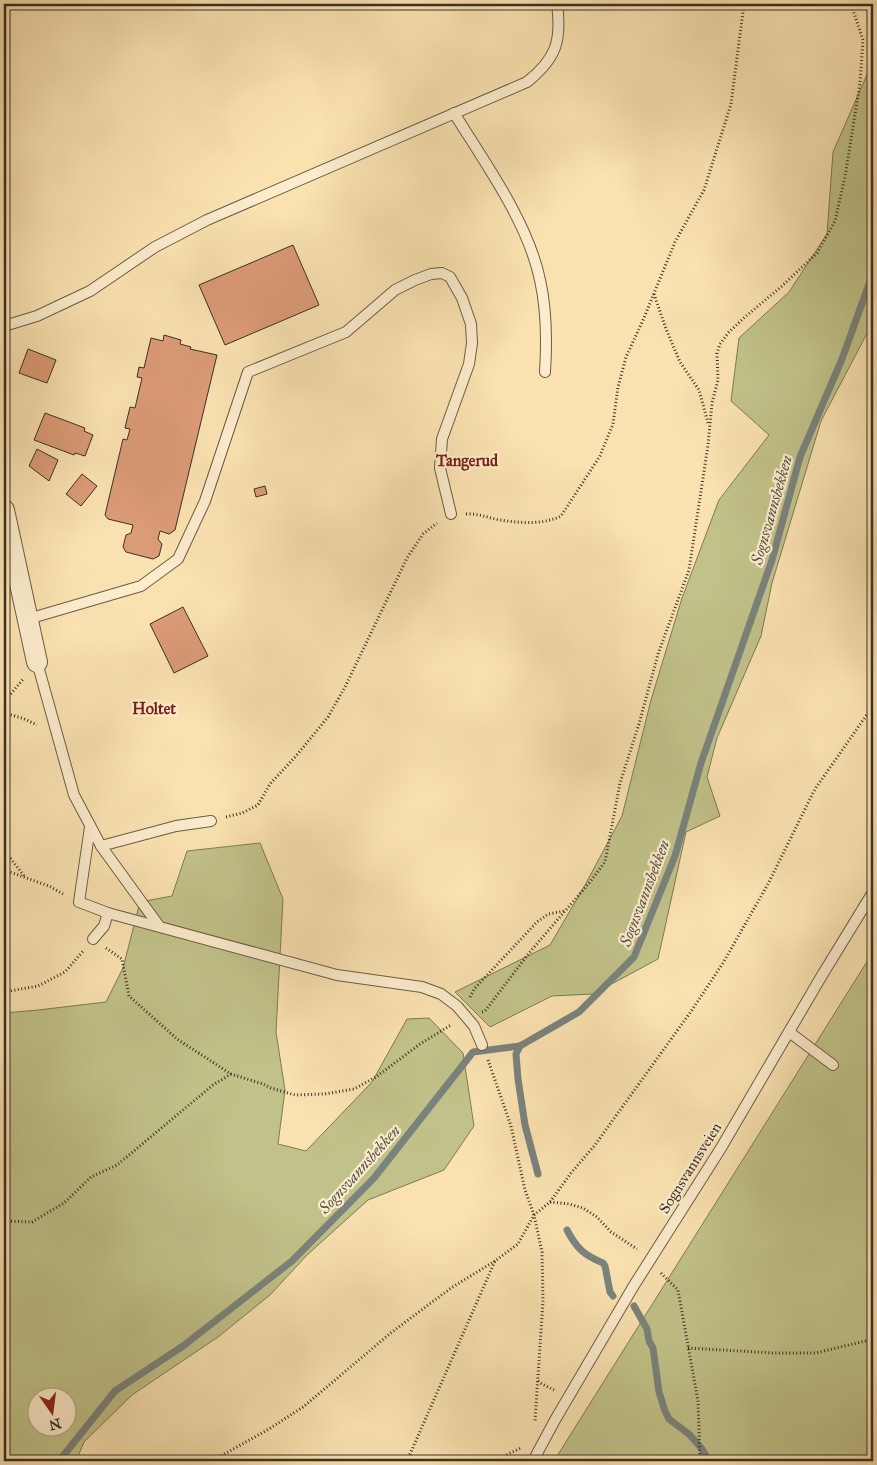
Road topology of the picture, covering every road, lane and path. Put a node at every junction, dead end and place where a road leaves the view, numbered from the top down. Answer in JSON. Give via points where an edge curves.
{"nodes":[{"id":1,"x":558,"y":4,"type":"edge"},
{"id":2,"x":744,"y":4,"type":"edge"},
{"id":3,"x":851,"y":4,"type":"edge"},
{"id":4,"x":454,"y":113,"type":"junction"},
{"id":5,"x":654,"y":294,"type":"junction"},
{"id":6,"x":4,"y":326,"type":"edge"},
{"id":7,"x":544,"y":372,"type":"dead end"},
{"id":8,"x":709,"y":425,"type":"junction"},
{"id":9,"x":4,"y":510,"type":"edge"},
{"id":10,"x":451,"y":514,"type":"junction"},
{"id":11,"x":28,"y":619,"type":"junction"},
{"id":12,"x":37,"y":662,"type":"junction"},
{"id":13,"x":4,"y":702,"type":"edge"},
{"id":14,"x":873,"y":706,"type":"edge"},
{"id":15,"x":4,"y":713,"type":"edge"},
{"id":16,"x":56,"y":734,"type":"junction"},
{"id":17,"x":211,"y":820,"type":"joint"},
{"id":18,"x":90,"y":827,"type":"junction"},
{"id":19,"x":101,"y":846,"type":"junction"},
{"id":20,"x":4,"y":850,"type":"edge"},
{"id":21,"x":4,"y":870,"type":"edge"},
{"id":22,"x":25,"y":877,"type":"junction"},
{"id":23,"x":873,"y":892,"type":"edge"},
{"id":24,"x":79,"y":902,"type":"junction"},
{"id":25,"x":566,"y":910,"type":"junction"},
{"id":26,"x":108,"y":913,"type":"junction"},
{"id":27,"x":159,"y":926,"type":"junction"},
{"id":28,"x":93,"y":939,"type":"junction"},
{"id":29,"x":4,"y":992,"type":"edge"},
{"id":30,"x":457,"y":1006,"type":"junction"},
{"id":31,"x":467,"y":1016,"type":"junction"},
{"id":32,"x":789,"y":1032,"type":"junction"},
{"id":33,"x":482,"y":1045,"type":"dead end"},
{"id":34,"x":486,"y":1056,"type":"dead end"},
{"id":35,"x":833,"y":1065,"type":"dead end"},
{"id":36,"x":231,"y":1074,"type":"junction"},
{"id":37,"x":550,"y":1202,"type":"junction"},
{"id":38,"x":534,"y":1215,"type":"junction"},
{"id":39,"x":4,"y":1221,"type":"edge"},
{"id":40,"x":494,"y":1261,"type":"junction"},
{"id":41,"x":650,"y":1261,"type":"junction"},
{"id":42,"x":873,"y":1339,"type":"edge"},
{"id":43,"x":688,"y":1348,"type":"junction"},
{"id":44,"x":534,"y":1422,"type":"dead end"},
{"id":45,"x":524,"y":1446,"type":"dead end"},
{"id":46,"x":212,"y":1461,"type":"edge"},
{"id":47,"x":407,"y":1461,"type":"edge"},
{"id":48,"x":498,"y":1461,"type":"edge"},
{"id":49,"x":533,"y":1461,"type":"edge"},
{"id":50,"x":700,"y":1461,"type":"edge"}],
"edges":[{"from":1,"to":4,"type":"lane","via":[[558,39],[543,70],[527,82]]},
{"from":2,"to":5,"type":"path","via":[[731,104],[704,190],[675,242]]},
{"from":3,"to":8,"type":"path","via":[[863,40],[860,83],[835,221],[817,253],[729,332],[720,344],[718,380]]},
{"from":4,"to":6,"type":"lane","via":[[207,220],[155,248],[90,290],[37,316]]},
{"from":4,"to":7,"type":"lane","via":[[503,194],[528,243],[540,278],[546,313]]},
{"from":5,"to":8,"type":"path","via":[[680,362],[699,390]]},
{"from":5,"to":10,"type":"path","via":[[626,357],[618,387],[614,424],[600,456],[561,516],[531,523],[499,520],[475,513]]},
{"from":8,"to":25,"type":"path","via":[[689,570],[658,654],[620,783],[605,862]]},
{"from":9,"to":11,"type":"street"},
{"from":10,"to":11,"type":"lane","via":[[440,468],[442,439],[469,364],[472,343],[471,324],[462,298],[450,277],[442,273],[431,274],[395,290],[346,332],[248,372],[205,501],[178,559],[141,586]]},
{"from":10,"to":17,"type":"path","via":[[423,534],[408,558],[328,717],[270,784],[258,805],[242,813]]},
{"from":11,"to":12,"type":"street"},
{"from":12,"to":13,"type":"path"},
{"from":12,"to":16,"type":"lane"},
{"from":14,"to":37,"type":"path","via":[[815,789],[768,884],[723,963],[595,1145]]},
{"from":15,"to":16,"type":"path"},
{"from":16,"to":18,"type":"lane","via":[[74,796]]},
{"from":17,"to":19,"type":"lane"},
{"from":18,"to":19,"type":"lane"},
{"from":18,"to":24,"type":"lane"},
{"from":19,"to":27,"type":"lane"},
{"from":20,"to":22,"type":"path"},
{"from":21,"to":22,"type":"path"},
{"from":22,"to":24,"type":"path"},
{"from":23,"to":32,"type":"lane","name":"Sognsvannsveien"},
{"from":24,"to":26,"type":"lane"},
{"from":25,"to":30,"type":"path","via":[[548,914],[537,922],[475,988],[468,1000]]},
{"from":25,"to":31,"type":"path","via":[[485,1011]]},
{"from":26,"to":27,"type":"lane"},
{"from":26,"to":28,"type":"lane","via":[[104,926]]},
{"from":27,"to":30,"type":"lane","via":[[337,975],[422,988],[441,994]]},
{"from":28,"to":29,"type":"path","via":[[65,972],[38,986]]},
{"from":28,"to":36,"type":"path","via":[[122,959],[128,996],[177,1039]]},
{"from":30,"to":31,"type":"lane"},
{"from":31,"to":33,"type":"lane"},
{"from":31,"to":36,"type":"path","via":[[354,1089],[325,1094],[295,1094]]},
{"from":32,"to":35,"type":"lane"},
{"from":32,"to":41,"type":"lane","name":"Sognsvannsveien"},
{"from":34,"to":38,"type":"path","via":[[511,1126]]},
{"from":36,"to":39,"type":"path","via":[[213,1085],[117,1165],[92,1177],[64,1203],[32,1222]]},
{"from":37,"to":38,"type":"path"},
{"from":37,"to":41,"type":"path","via":[[583,1208]]},
{"from":38,"to":40,"type":"path","via":[[518,1244]]},
{"from":38,"to":44,"type":"path","via":[[544,1278]]},
{"from":40,"to":46,"type":"path","via":[[399,1326],[303,1407]]},
{"from":40,"to":47,"type":"path"},
{"from":41,"to":43,"type":"path","via":[[678,1290]]},
{"from":41,"to":49,"type":"lane","name":"Sognsvannsveien"},
{"from":42,"to":43,"type":"path","via":[[816,1353]]},
{"from":43,"to":50,"type":"path","via":[[698,1401]]},
{"from":45,"to":48,"type":"path"}]}
